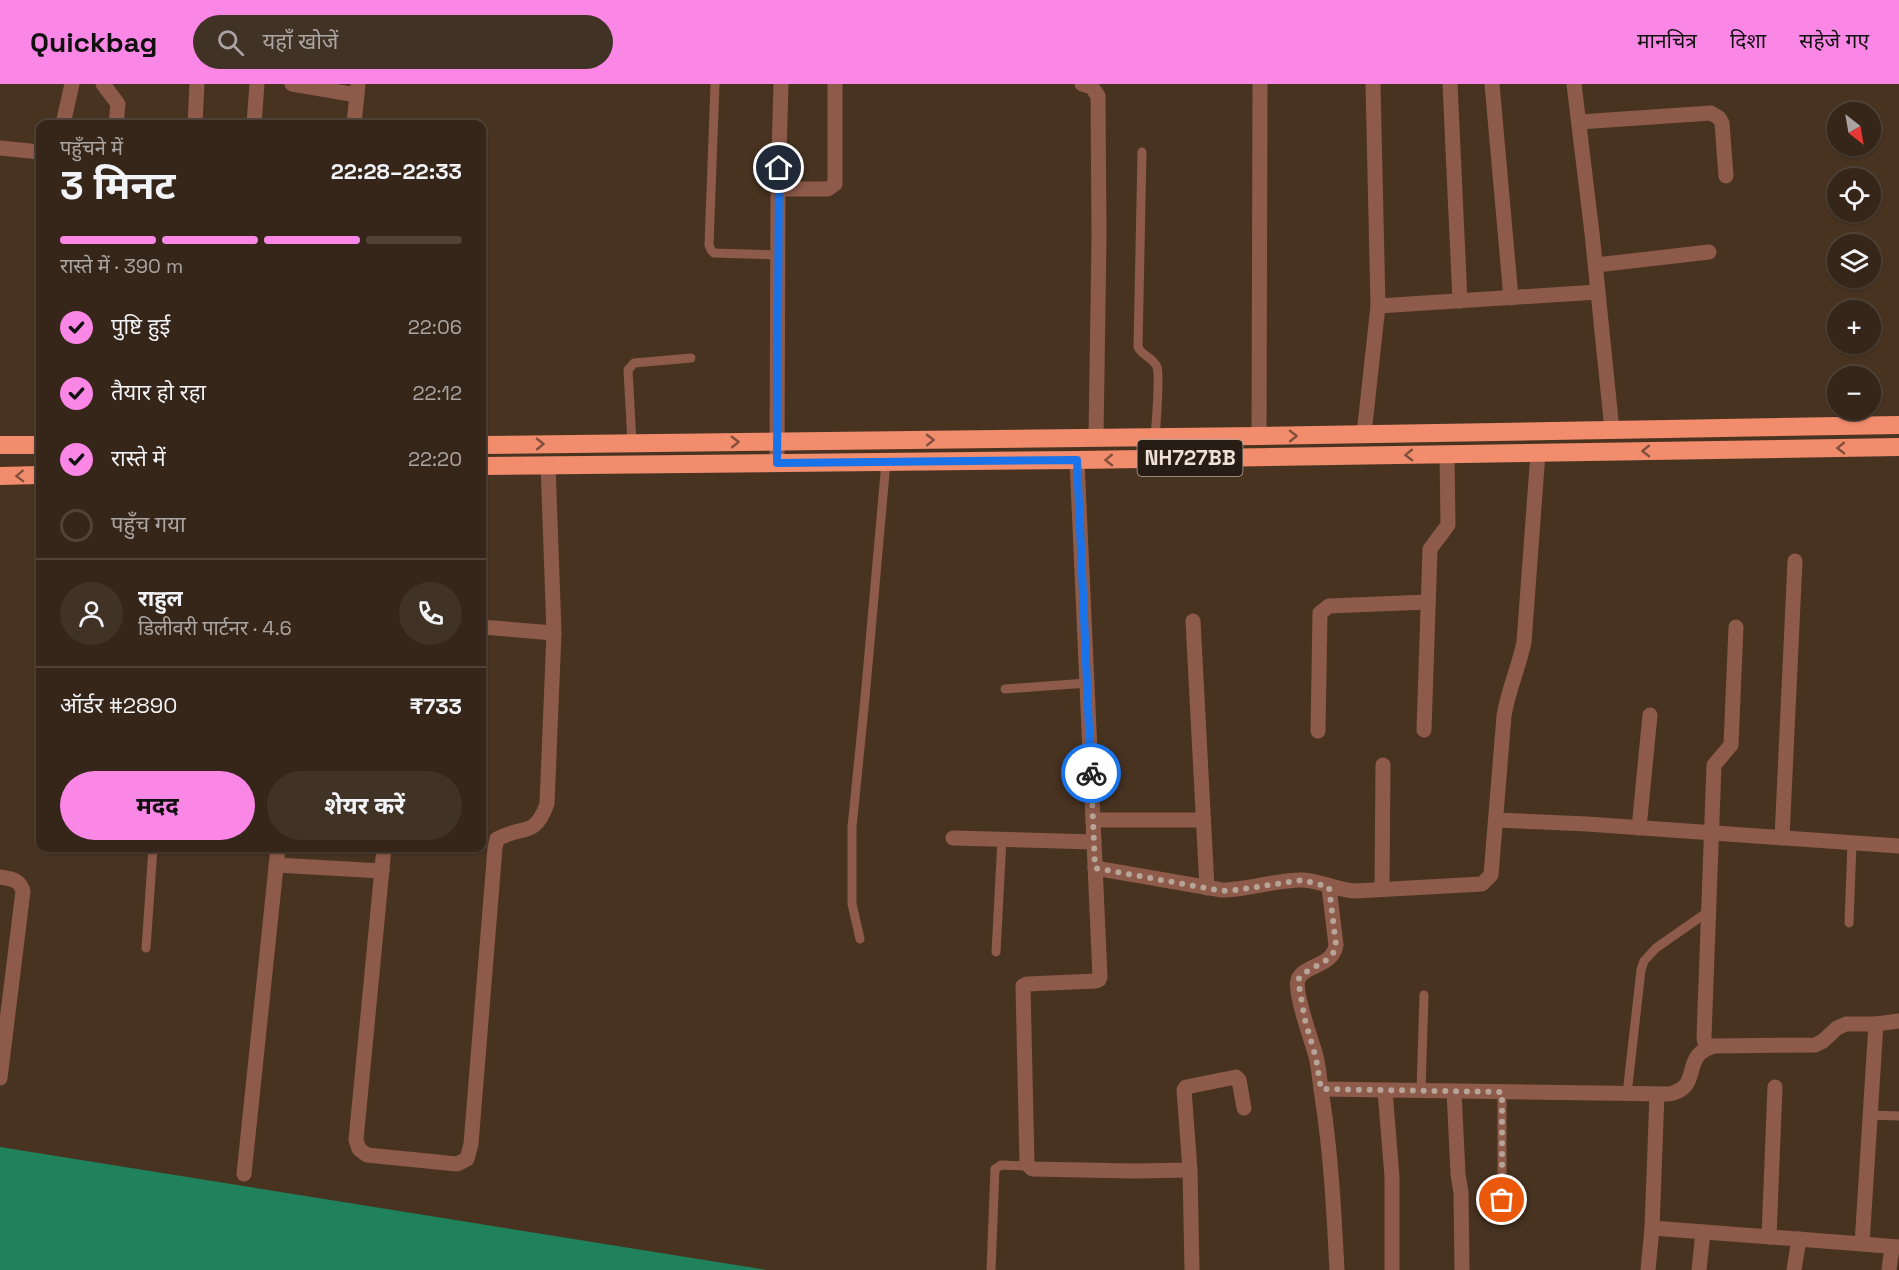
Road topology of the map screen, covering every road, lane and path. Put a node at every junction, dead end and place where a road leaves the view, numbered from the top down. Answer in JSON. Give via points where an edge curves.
{"nodes":[{"id":1,"x":72,"y":84,"type":"edge"},
{"id":2,"x":103,"y":84,"type":"edge"},
{"id":3,"x":197,"y":84,"type":"edge"},
{"id":4,"x":257,"y":84,"type":"edge"},
{"id":5,"x":292,"y":84,"type":"edge"},
{"id":6,"x":715,"y":84,"type":"edge"},
{"id":7,"x":781,"y":84,"type":"edge"},
{"id":8,"x":835,"y":84,"type":"edge"},
{"id":9,"x":1260,"y":84,"type":"edge"},
{"id":10,"x":1373,"y":84,"type":"edge"},
{"id":11,"x":1450,"y":84,"type":"edge"},
{"id":12,"x":1492,"y":84,"type":"edge"},
{"id":13,"x":1574,"y":84,"type":"edge"},
{"id":14,"x":1094,"y":86,"type":"edge"},
{"id":15,"x":357,"y":89,"type":"edge"},
{"id":16,"x":64,"y":120,"type":"edge"},
{"id":17,"x":116,"y":120,"type":"edge"},
{"id":18,"x":195,"y":120,"type":"edge"},
{"id":19,"x":254,"y":120,"type":"edge"},
{"id":20,"x":354,"y":120,"type":"edge"},
{"id":21,"x":1579,"y":122,"type":"junction"},
{"id":22,"x":0,"y":148,"type":"edge"},
{"id":23,"x":36,"y":152,"type":"edge"},
{"id":24,"x":1142,"y":152,"type":"dead end"},
{"id":25,"x":1726,"y":176,"type":"dead end"},
{"id":26,"x":778,"y":189,"type":"junction"},
{"id":27,"x":1709,"y":252,"type":"dead end"},
{"id":28,"x":778,"y":255,"type":"junction"},
{"id":29,"x":1596,"y":265,"type":"junction"},
{"id":30,"x":1598,"y":292,"type":"junction"},
{"id":31,"x":1511,"y":298,"type":"junction"},
{"id":32,"x":1460,"y":301,"type":"junction"},
{"id":33,"x":1378,"y":306,"type":"junction"},
{"id":34,"x":691,"y":358,"type":"dead end"},
{"id":35,"x":1899,"y":425,"type":"edge"},
{"id":36,"x":1612,"y":430,"type":"junction"},
{"id":37,"x":1364,"y":435,"type":"junction"},
{"id":38,"x":1259,"y":436,"type":"junction"},
{"id":39,"x":1096,"y":438,"type":"junction"},
{"id":40,"x":1155,"y":438,"type":"junction"},
{"id":41,"x":777,"y":441,"type":"junction"},
{"id":42,"x":632,"y":443,"type":"junction"},
{"id":43,"x":36,"y":445,"type":"edge"},
{"id":44,"x":0,"y":446,"type":"edge"},
{"id":45,"x":486,"y":446,"type":"edge"},
{"id":46,"x":1899,"y":447,"type":"edge"},
{"id":47,"x":1538,"y":453,"type":"junction"},
{"id":48,"x":1447,"y":454,"type":"junction"},
{"id":49,"x":1077,"y":460,"type":"junction"},
{"id":50,"x":886,"y":462,"type":"junction"},
{"id":51,"x":777,"y":463,"type":"junction"},
{"id":52,"x":548,"y":464,"type":"junction"},
{"id":53,"x":486,"y":466,"type":"edge"},
{"id":54,"x":36,"y":475,"type":"edge"},
{"id":55,"x":0,"y":476,"type":"edge"},
{"id":56,"x":1795,"y":561,"type":"dead end"},
{"id":57,"x":1428,"y":602,"type":"junction"},
{"id":58,"x":1193,"y":621,"type":"dead end"},
{"id":59,"x":486,"y":627,"type":"edge"},
{"id":60,"x":1736,"y":627,"type":"dead end"},
{"id":61,"x":554,"y":633,"type":"junction"},
{"id":62,"x":1087,"y":682,"type":"junction"},
{"id":63,"x":1005,"y":689,"type":"dead end"},
{"id":64,"x":1650,"y":715,"type":"dead end"},
{"id":65,"x":1424,"y":730,"type":"dead end"},
{"id":66,"x":1318,"y":731,"type":"dead end"},
{"id":67,"x":1383,"y":765,"type":"dead end"},
{"id":68,"x":1093,"y":820,"type":"junction"},
{"id":69,"x":1203,"y":820,"type":"junction"},
{"id":70,"x":1496,"y":820,"type":"junction"},
{"id":71,"x":1639,"y":828,"type":"junction"},
{"id":72,"x":1713,"y":833,"type":"junction"},
{"id":73,"x":953,"y":838,"type":"dead end"},
{"id":74,"x":1782,"y":838,"type":"junction"},
{"id":75,"x":1002,"y":840,"type":"junction"},
{"id":76,"x":1094,"y":842,"type":"junction"},
{"id":77,"x":1852,"y":843,"type":"junction"},
{"id":78,"x":1899,"y":846,"type":"edge"},
{"id":79,"x":153,"y":852,"type":"edge"},
{"id":80,"x":278,"y":852,"type":"edge"},
{"id":81,"x":384,"y":852,"type":"edge"},
{"id":82,"x":276,"y":865,"type":"junction"},
{"id":83,"x":1095,"y":868,"type":"junction"},
{"id":84,"x":382,"y":871,"type":"junction"},
{"id":85,"x":0,"y":877,"type":"edge"},
{"id":86,"x":1329,"y":887,"type":"junction"},
{"id":87,"x":1207,"y":888,"type":"junction"},
{"id":88,"x":1382,"y":890,"type":"junction"},
{"id":89,"x":1709,"y":911,"type":"junction"},
{"id":90,"x":1849,"y":923,"type":"dead end"},
{"id":91,"x":860,"y":939,"type":"dead end"},
{"id":92,"x":146,"y":948,"type":"dead end"},
{"id":93,"x":996,"y":952,"type":"dead end"},
{"id":94,"x":1424,"y":994,"type":"dead end"},
{"id":95,"x":1899,"y":1021,"type":"edge"},
{"id":96,"x":1876,"y":1024,"type":"junction"},
{"id":97,"x":1706,"y":1049,"type":"junction"},
{"id":98,"x":0,"y":1078,"type":"edge"},
{"id":99,"x":1775,"y":1087,"type":"dead end"},
{"id":100,"x":1321,"y":1089,"type":"junction"},
{"id":101,"x":1385,"y":1091,"type":"junction"},
{"id":102,"x":1421,"y":1091,"type":"junction"},
{"id":103,"x":1454,"y":1091,"type":"junction"},
{"id":104,"x":1502,"y":1092,"type":"junction"},
{"id":105,"x":1627,"y":1094,"type":"junction"},
{"id":106,"x":1658,"y":1094,"type":"junction"},
{"id":107,"x":1244,"y":1108,"type":"dead end"},
{"id":108,"x":1870,"y":1115,"type":"junction"},
{"id":109,"x":1899,"y":1116,"type":"edge"},
{"id":110,"x":1028,"y":1166,"type":"junction"},
{"id":111,"x":1190,"y":1170,"type":"junction"},
{"id":112,"x":244,"y":1174,"type":"dead end"},
{"id":113,"x":1502,"y":1200,"type":"dead end"},
{"id":114,"x":1652,"y":1228,"type":"junction"},
{"id":115,"x":1703,"y":1232,"type":"junction"},
{"id":116,"x":1769,"y":1237,"type":"junction"},
{"id":117,"x":1799,"y":1239,"type":"junction"},
{"id":118,"x":1862,"y":1244,"type":"junction"},
{"id":119,"x":1895,"y":1247,"type":"edge"},
{"id":120,"x":991,"y":1270,"type":"edge"},
{"id":121,"x":1192,"y":1270,"type":"edge"},
{"id":122,"x":1337,"y":1270,"type":"edge"},
{"id":123,"x":1392,"y":1270,"type":"edge"},
{"id":124,"x":1462,"y":1270,"type":"edge"},
{"id":125,"x":1648,"y":1270,"type":"edge"},
{"id":126,"x":1699,"y":1270,"type":"edge"},
{"id":127,"x":1794,"y":1270,"type":"edge"},
{"id":128,"x":1889,"y":1270,"type":"edge"}],
"edges":[{"from":1,"to":16,"type":"street"},
{"from":2,"to":17,"type":"street","via":[[118,104]]},
{"from":3,"to":18,"type":"street"},
{"from":4,"to":19,"type":"street"},
{"from":5,"to":15,"type":"street"},
{"from":6,"to":28,"type":"lane","via":[[709,245],[714,253]]},
{"from":7,"to":26,"type":"street"},
{"from":8,"to":26,"type":"street","via":[[835,184],[828,189]]},
{"from":9,"to":38,"type":"street"},
{"from":10,"to":33,"type":"street"},
{"from":11,"to":32,"type":"street"},
{"from":12,"to":31,"type":"street"},
{"from":13,"to":21,"type":"street"},
{"from":14,"to":39,"type":"street","via":[[1098,96],[1099,238]]},
{"from":15,"to":20,"type":"street"},
{"from":21,"to":25,"type":"street","via":[[1711,113],[1722,123]]},
{"from":21,"to":29,"type":"street"},
{"from":22,"to":23,"type":"street"},
{"from":24,"to":40,"type":"lane","via":[[1138,346],[1158,369]]},
{"from":26,"to":28,"type":"street"},
{"from":27,"to":29,"type":"street"},
{"from":28,"to":41,"type":"street"},
{"from":29,"to":30,"type":"street"},
{"from":30,"to":31,"type":"street"},
{"from":30,"to":36,"type":"street"},
{"from":31,"to":32,"type":"street"},
{"from":32,"to":33,"type":"street"},
{"from":33,"to":37,"type":"street"},
{"from":34,"to":42,"type":"lane","via":[[634,363],[628,370]]},
{"from":35,"to":36,"type":"highway","number":"NH727BB"},
{"from":36,"to":37,"type":"highway","number":"NH727BB"},
{"from":38,"to":37,"type":"highway","number":"NH727BB","one_way":true},
{"from":38,"to":40,"type":"highway","number":"NH727BB"},
{"from":39,"to":40,"type":"highway","number":"NH727BB"},
{"from":41,"to":39,"type":"highway","number":"NH727BB","one_way":true},
{"from":42,"to":41,"type":"highway","number":"NH727BB","one_way":true},
{"from":41,"to":51,"type":"street"},
{"from":45,"to":42,"type":"highway","number":"NH727BB","one_way":true},
{"from":43,"to":44,"type":"highway"},
{"from":46,"to":47,"type":"highway","number":"NH727BB","one_way":true},
{"from":47,"to":48,"type":"highway","number":"NH727BB"},
{"from":47,"to":70,"type":"street","via":[[1524,642],[1504,716]]},
{"from":48,"to":49,"type":"highway","number":"NH727BB","one_way":true},
{"from":48,"to":57,"type":"street","via":[[1448,525],[1430,549]]},
{"from":49,"to":50,"type":"highway","number":"NH727BB"},
{"from":49,"to":62,"type":"street"},
{"from":50,"to":51,"type":"highway","number":"NH727BB"},
{"from":50,"to":91,"type":"lane","via":[[852,826],[852,904]]},
{"from":51,"to":52,"type":"highway","number":"NH727BB"},
{"from":52,"to":53,"type":"highway","number":"NH727BB"},
{"from":52,"to":61,"type":"street"},
{"from":54,"to":55,"type":"highway","one_way":true},
{"from":56,"to":74,"type":"street"},
{"from":57,"to":65,"type":"street"},
{"from":57,"to":66,"type":"street","via":[[1329,606],[1320,613]]},
{"from":58,"to":69,"type":"street"},
{"from":59,"to":61,"type":"street"},
{"from":60,"to":72,"type":"street","via":[[1731,745],[1714,765]]},
{"from":61,"to":84,"type":"street","via":[[547,804],[541,819],[531,829],[497,839],[471,1144],[467,1159],[458,1164],[367,1155],[356,1140]]},
{"from":62,"to":63,"type":"lane"},
{"from":62,"to":68,"type":"street"},
{"from":64,"to":71,"type":"street"},
{"from":67,"to":88,"type":"street"},
{"from":68,"to":69,"type":"street"},
{"from":68,"to":76,"type":"street"},
{"from":69,"to":87,"type":"street"},
{"from":70,"to":71,"type":"street"},
{"from":70,"to":88,"type":"street","via":[[1491,875],[1487,881]]},
{"from":71,"to":72,"type":"street"},
{"from":72,"to":74,"type":"street"},
{"from":72,"to":89,"type":"street"},
{"from":73,"to":75,"type":"street"},
{"from":74,"to":77,"type":"street"},
{"from":75,"to":76,"type":"street"},
{"from":75,"to":93,"type":"lane"},
{"from":76,"to":83,"type":"street"},
{"from":77,"to":78,"type":"street"},
{"from":77,"to":90,"type":"lane"},
{"from":79,"to":92,"type":"lane"},
{"from":80,"to":82,"type":"street"},
{"from":81,"to":84,"type":"street"},
{"from":82,"to":84,"type":"street"},
{"from":82,"to":112,"type":"street"},
{"from":83,"to":87,"type":"street"},
{"from":83,"to":110,"type":"street","via":[[1099,980],[1027,984],[1022,989]]},
{"from":85,"to":98,"type":"street","via":[[16,879],[23,891]]},
{"from":86,"to":87,"type":"street","via":[[1302,880],[1237,890]]},
{"from":86,"to":88,"type":"street"},
{"from":86,"to":100,"type":"street","via":[[1335,952],[1298,980]]},
{"from":89,"to":97,"type":"street"},
{"from":89,"to":105,"type":"lane","via":[[1644,961]]},
{"from":94,"to":102,"type":"lane"},
{"from":95,"to":96,"type":"street"},
{"from":96,"to":97,"type":"street","via":[[1846,1024],[1815,1045]]},
{"from":96,"to":108,"type":"street"},
{"from":97,"to":106,"type":"street","via":[[1698,1054],[1685,1088]]},
{"from":99,"to":116,"type":"street"},
{"from":100,"to":101,"type":"street"},
{"from":100,"to":122,"type":"street","via":[[1329,1139]]},
{"from":101,"to":102,"type":"street"},
{"from":101,"to":123,"type":"street","via":[[1392,1177]]},
{"from":102,"to":103,"type":"street"},
{"from":103,"to":104,"type":"street"},
{"from":103,"to":124,"type":"street"},
{"from":104,"to":105,"type":"street"},
{"from":104,"to":113,"type":"lane"},
{"from":105,"to":106,"type":"street"},
{"from":106,"to":114,"type":"street"},
{"from":107,"to":111,"type":"street","via":[[1238,1078],[1186,1087]]},
{"from":108,"to":109,"type":"lane"},
{"from":108,"to":118,"type":"street"},
{"from":110,"to":111,"type":"street"},
{"from":110,"to":120,"type":"lane","via":[[1000,1165],[995,1169]]},
{"from":111,"to":121,"type":"street"},
{"from":114,"to":115,"type":"street"},
{"from":114,"to":125,"type":"street"},
{"from":115,"to":116,"type":"street"},
{"from":115,"to":126,"type":"street"},
{"from":116,"to":117,"type":"street"},
{"from":117,"to":118,"type":"street"},
{"from":117,"to":127,"type":"street"},
{"from":118,"to":119,"type":"street"},
{"from":119,"to":128,"type":"street"}]}
